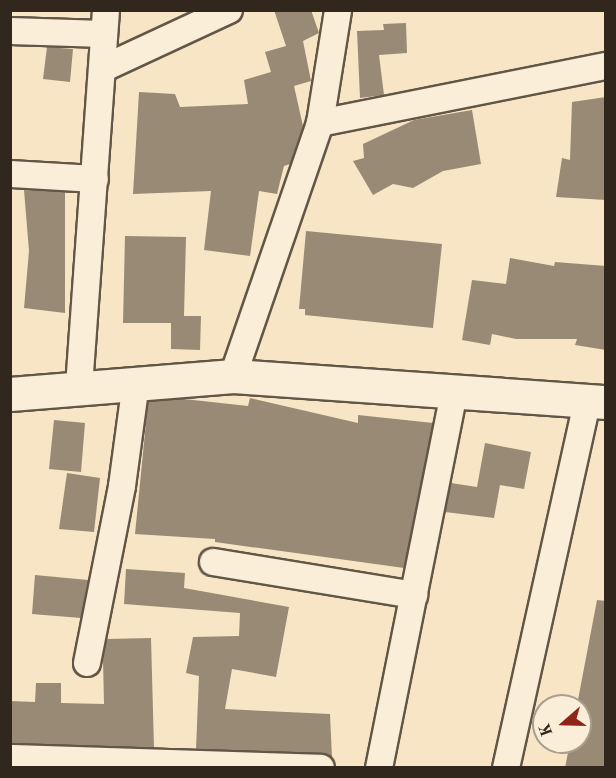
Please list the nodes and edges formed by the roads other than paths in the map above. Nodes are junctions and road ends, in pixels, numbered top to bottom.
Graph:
1 (229, 10) edge
2 (338, 10) edge
3 (105, 22) edge
4 (10, 31) edge
5 (606, 66) edge
6 (102, 69) junction
7 (320, 123) junction
8 (10, 174) edge
9 (95, 179) junction
10 (233, 376) junction
11 (136, 382) junction
12 (79, 387) junction
13 (454, 392) junction
14 (10, 394) edge
15 (596, 402) edge
16 (213, 562) dead end
17 (414, 595) junction
18 (87, 663) dead end
19 (10, 758) edge
20 (321, 768) edge
21 (379, 768) edge
22 (506, 768) edge

1 - 6 street
2 - 7 street
3 - 4 street
3 - 6 street
5 - 7 street
6 - 9 street
7 - 10 street
8 - 9 street
9 - 12 street
10 - 11 main road
10 - 13 main road
11 - 12 main road
11 - 18 street
12 - 14 main road
13 - 15 main road
13 - 17 street
15 - 22 street
16 - 17 street
17 - 21 street
19 - 20 street

